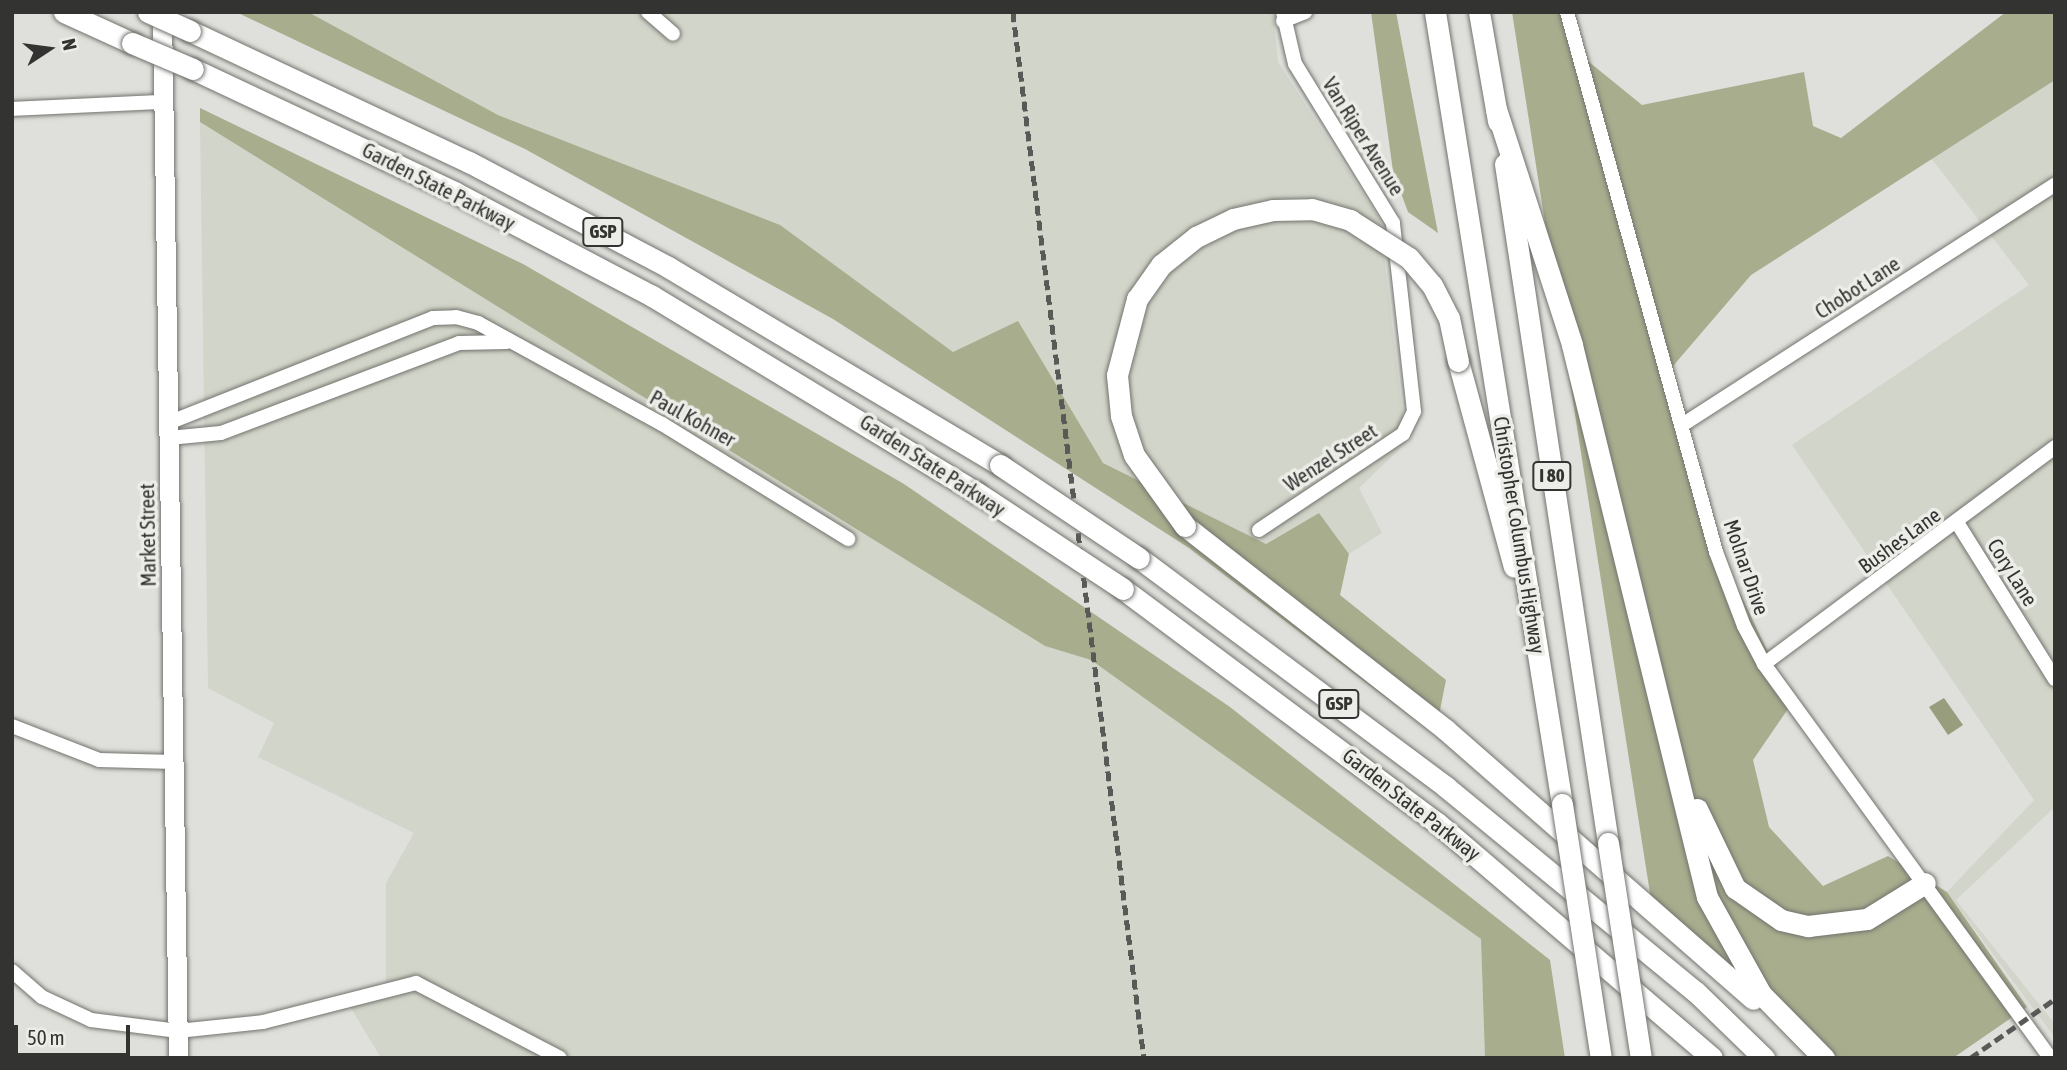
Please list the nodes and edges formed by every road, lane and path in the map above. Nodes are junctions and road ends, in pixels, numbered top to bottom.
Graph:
1 (64, 12) edge
2 (148, 12) edge
3 (162, 12) edge
4 (648, 12) edge
5 (1305, 12) edge
6 (1436, 12) edge
7 (1479, 12) edge
8 (1567, 12) edge
9 (1283, 16) edge
10 (673, 34) dead end
11 (163, 102) junction
12 (12, 109) edge
13 (1496, 109) junction
14 (2055, 185) edge
15 (512, 342) junction
16 (1414, 411) joint
17 (1682, 425) junction
18 (168, 430) junction
19 (2055, 447) edge
20 (1608, 486) junction
21 (1958, 524) junction
22 (1259, 530) dead end
23 (848, 539) dead end
24 (1540, 660) junction
25 (1765, 664) junction
26 (2055, 679) edge
27 (12, 726) edge
28 (174, 762) junction
29 (1926, 883) junction
30 (12, 971) edge
31 (178, 1031) junction
32 (178, 1058) edge
33 (560, 1058) edge
34 (1601, 1058) edge
35 (1641, 1058) edge
36 (1712, 1058) edge
37 (1764, 1058) edge
38 (1819, 1058) edge
39 (1824, 1058) edge
40 (2050, 1058) edge

1 - 36 highway, Garden State Parkway / GSP, bridge
2 - 37 highway, Garden State Parkway / GSP, bridge
3 - 11 main road, Market Street
4 - 10 street
5 - 9 street
6 - 24 highway, Christopher Columbus Highway / I 80
7 - 13 highway, Christopher Columbus Highway / I 80
8 - 17 street, Molnar Drive
9 - 16 street, Van Riper Avenue
11 - 12 street
11 - 18 main road, Market Street
13 - 20 highway
13 - 35 highway, Christopher Columbus Highway / I 80, bridge
14 - 17 street, Chobot Lane
15 - 18 street
15 - 18 street, Paul Kohner
15 - 23 street, Paul Kohner
16 - 22 street, Wenzel Street
17 - 25 street, Molnar Drive
18 - 28 main road, Market Street
19 - 21 street, Bushes Lane
20 - 29 highway
20 - 39 highway
21 - 25 street, Bushes Lane
21 - 26 street, Cory Lane
24 - 34 highway, Christopher Columbus Highway / I 80, bridge
24 - 38 highway, bridge
25 - 29 street, Molnar Drive
27 - 28 street
28 - 31 main road, Market Street
29 - 40 street, Molnar Drive
30 - 31 street
31 - 32 main road, Market Street
31 - 33 street

